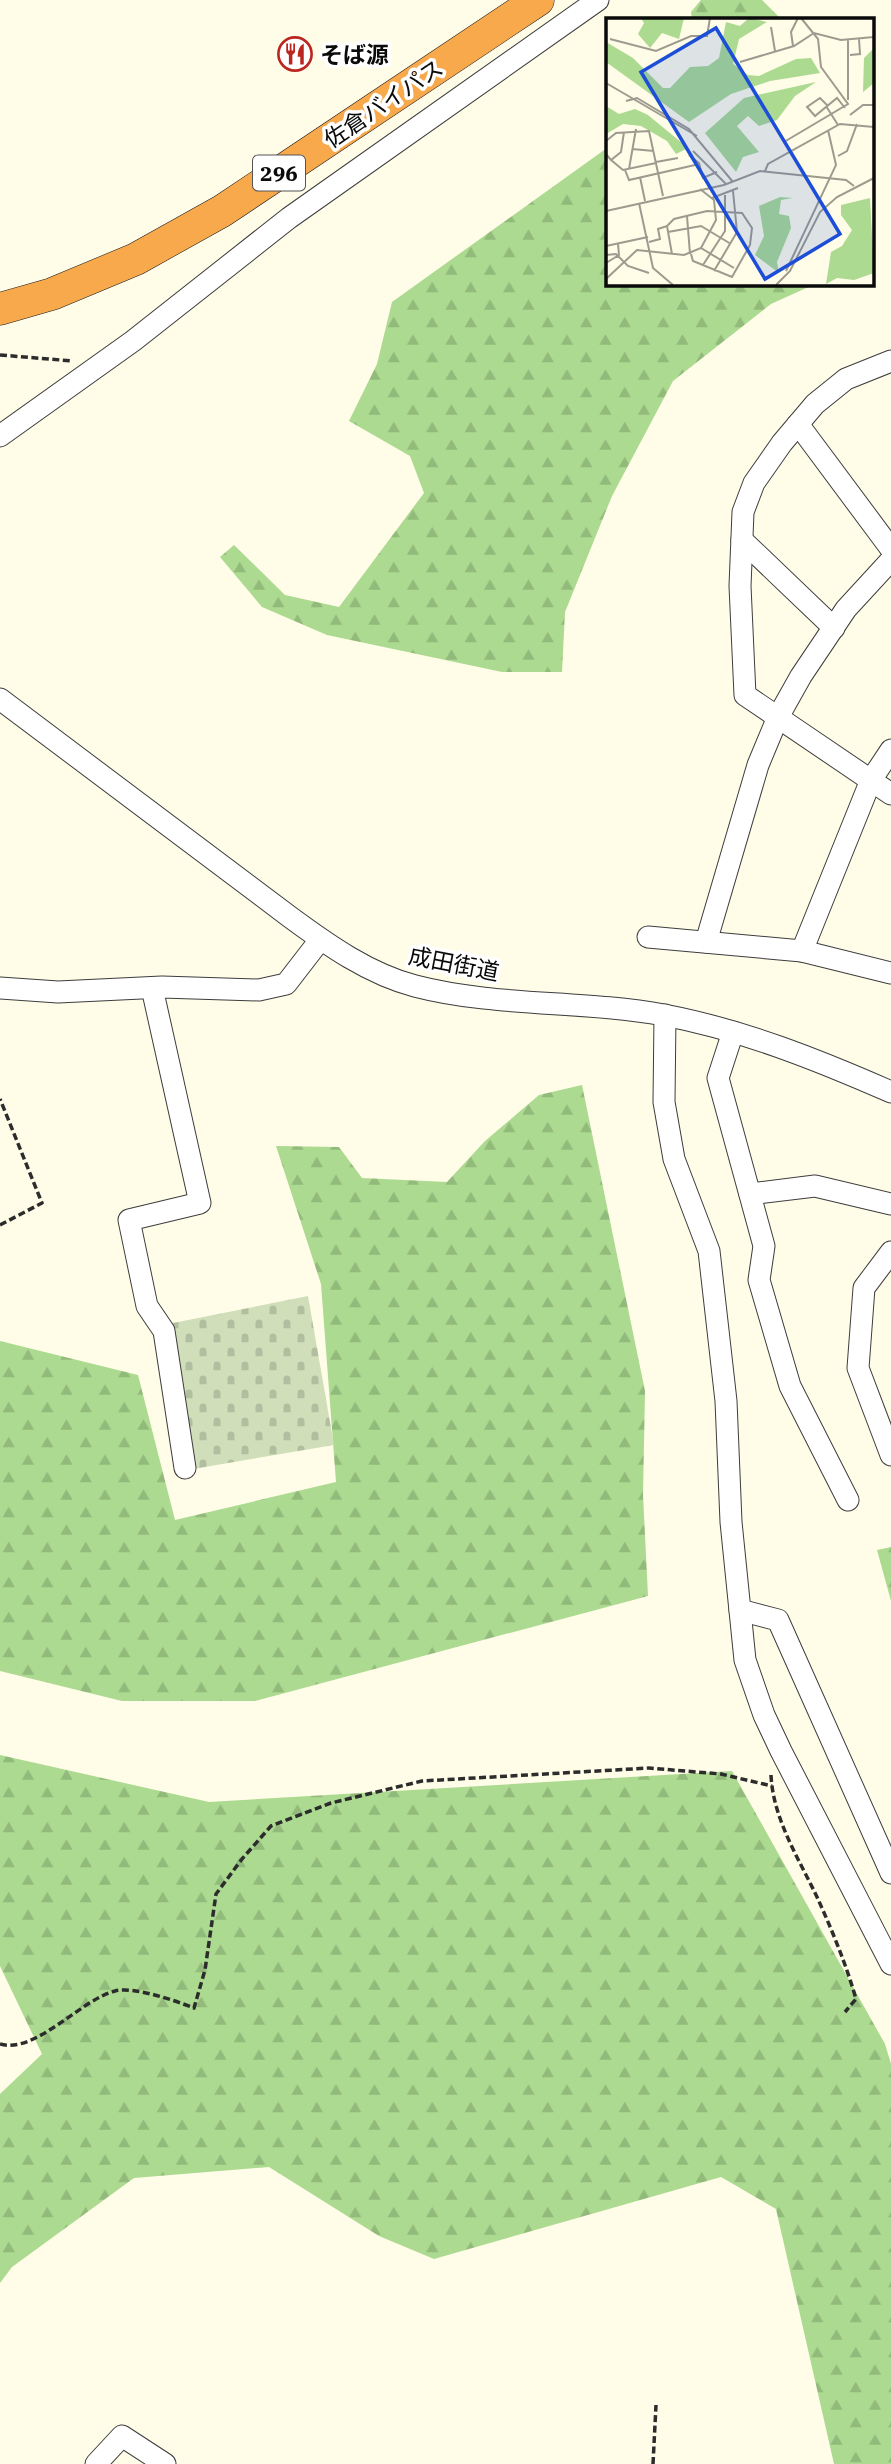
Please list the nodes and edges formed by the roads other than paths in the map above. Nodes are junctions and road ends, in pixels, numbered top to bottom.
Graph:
1 (538, 0) edge
2 (598, 0) edge
3 (0, 309) edge
4 (891, 361) edge
5 (798, 424) junction
6 (0, 436) edge
7 (742, 540) junction
8 (891, 549) edge
9 (891, 560) edge
10 (834, 628) junction
11 (0, 699) edge
12 (778, 717) junction
13 (891, 750) edge
14 (871, 780) junction
15 (891, 793) edge
16 (648, 937) dead end
17 (320, 940) junction
18 (706, 942) junction
19 (802, 951) junction
20 (891, 973) edge
21 (0, 988) edge
22 (152, 988) junction
23 (665, 1015) junction
24 (733, 1032) junction
25 (891, 1092) edge
26 (750, 1194) junction
27 (891, 1203) edge
28 (891, 1252) edge
29 (891, 1455) edge
30 (185, 1468) dead end
31 (848, 1500) dead end
32 (740, 1610) junction
33 (891, 1873) edge
34 (891, 1964) edge
35 (96, 2464) edge
36 (165, 2464) edge

1 - 3 highway, 佐倉バイパス / 296
2 - 6 street
4 - 5 street
5 - 7 street
5 - 8 street
7 - 10 street
7 - 12 street
9 - 10 street
10 - 12 street
11 - 17 street, 成田街道
12 - 14 street
12 - 18 street
13 - 14 street
14 - 15 street
14 - 19 street
16 - 18 street
17 - 22 street
17 - 23 street, 成田街道
18 - 19 street
19 - 20 street
21 - 22 street
22 - 30 street
23 - 24 street, 成田街道
23 - 32 street
24 - 25 street, 成田街道
24 - 26 street
26 - 27 street
26 - 31 street
28 - 29 street
32 - 33 street
32 - 34 street
35 - 36 street

